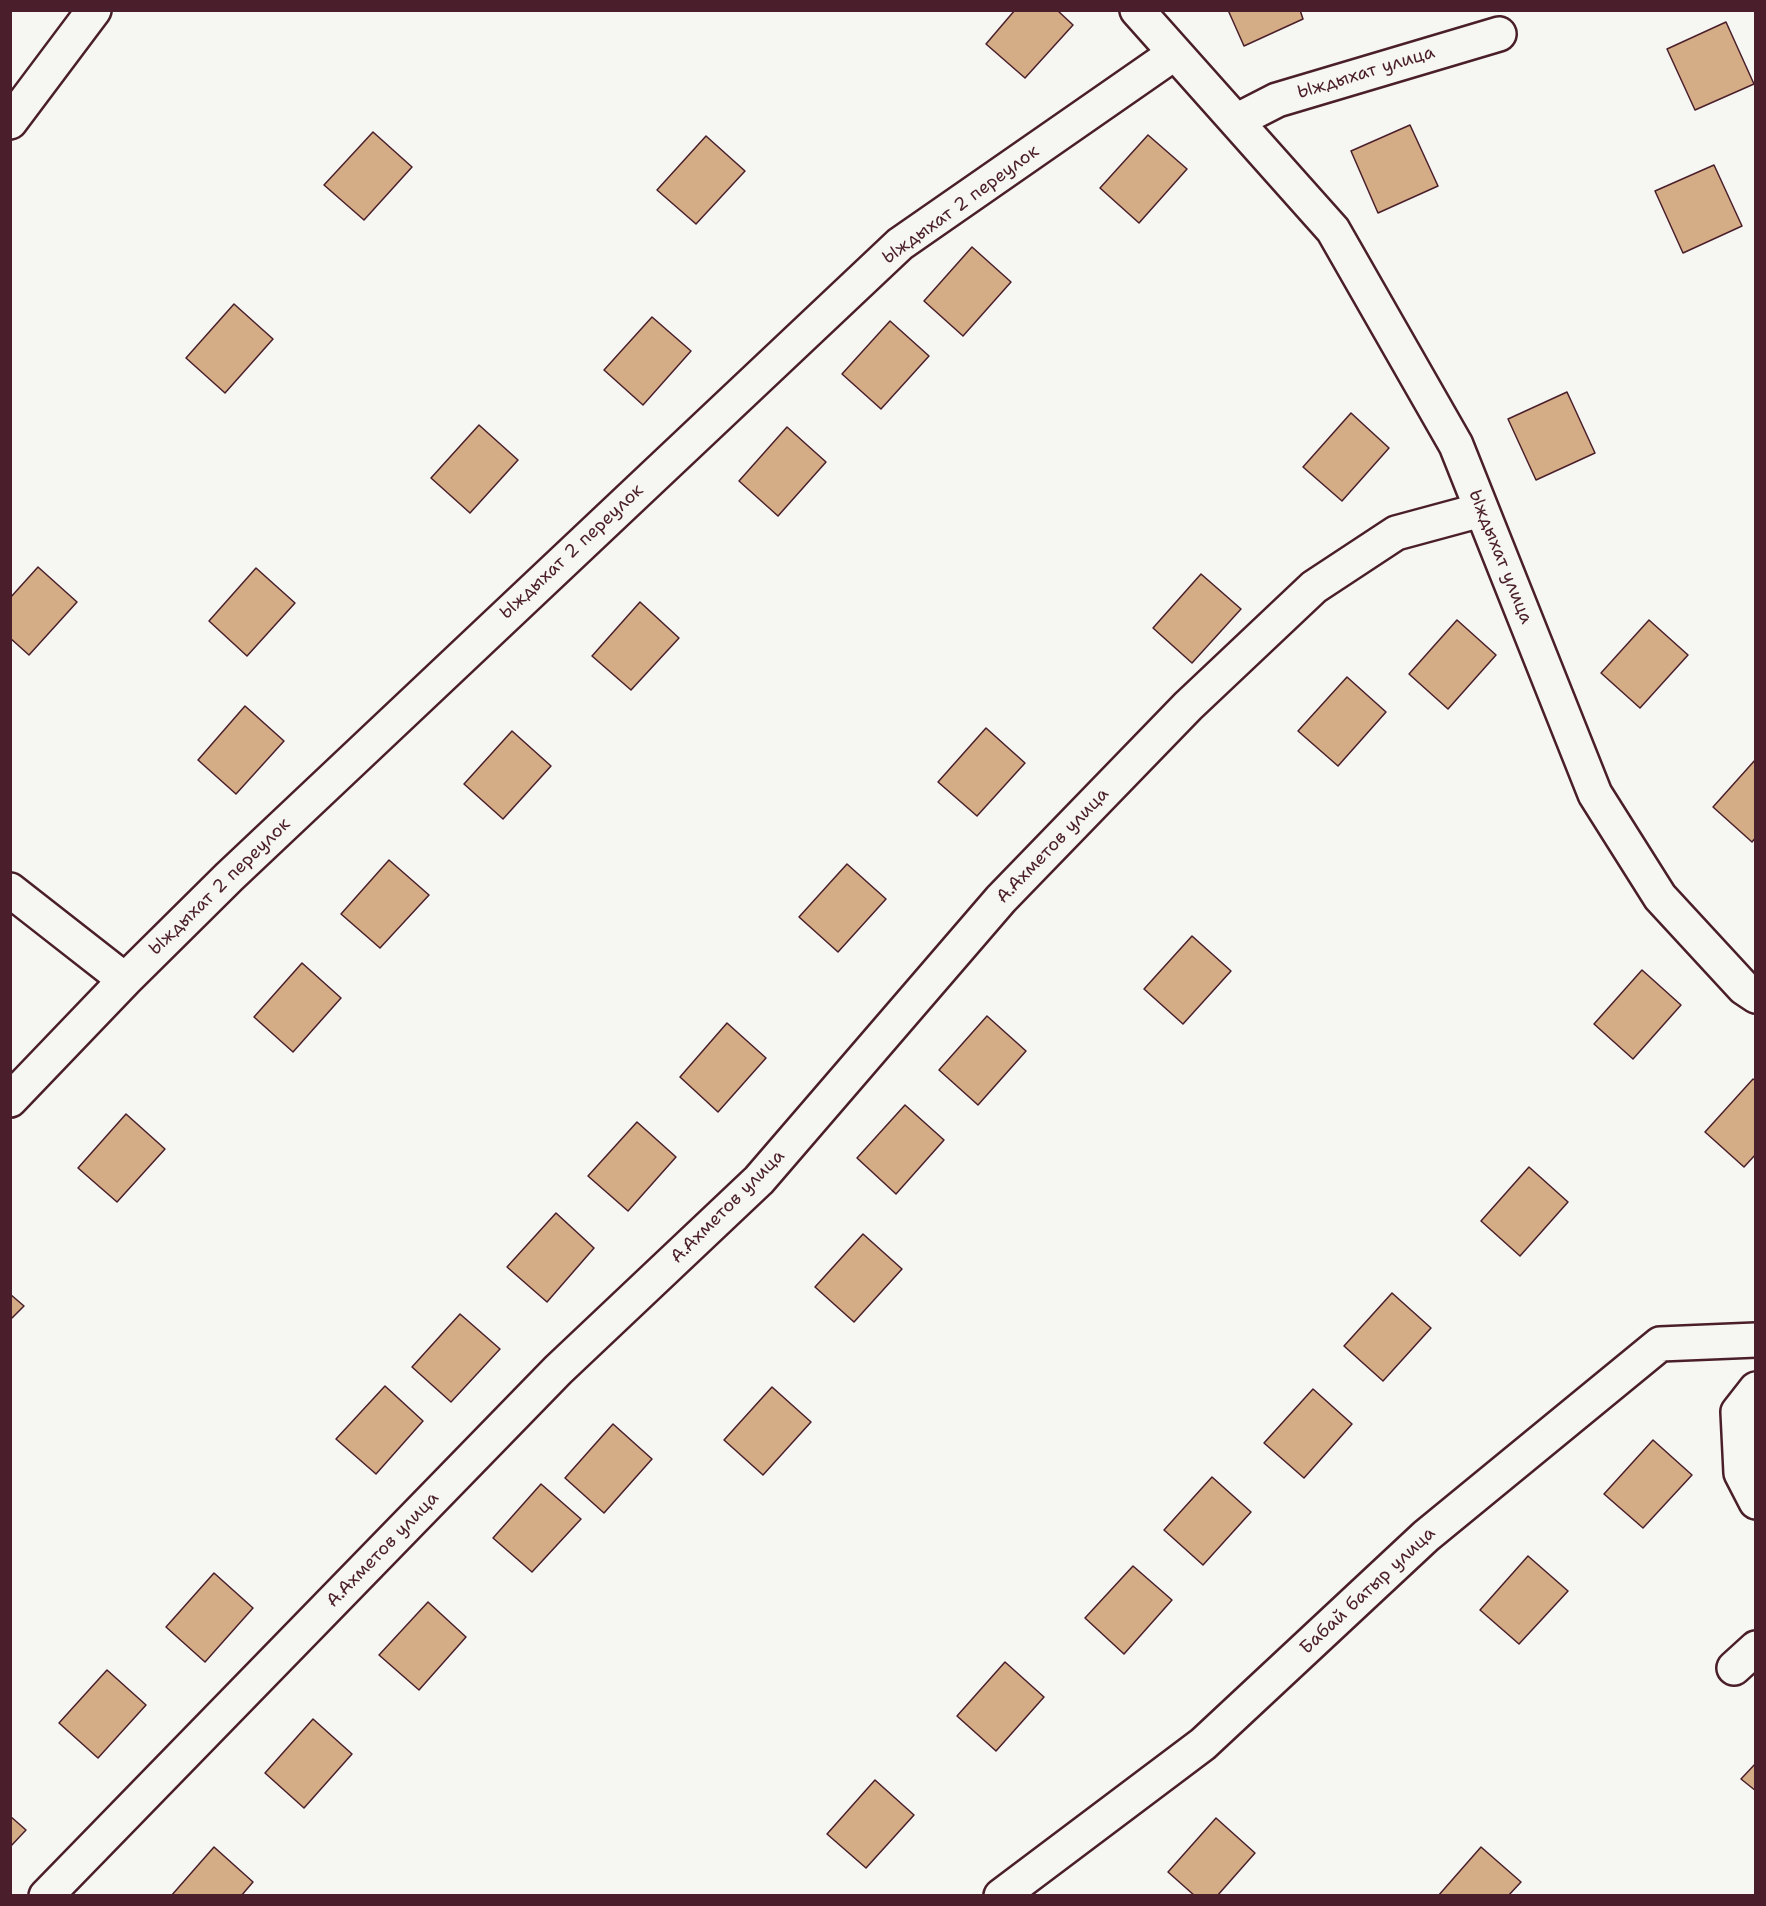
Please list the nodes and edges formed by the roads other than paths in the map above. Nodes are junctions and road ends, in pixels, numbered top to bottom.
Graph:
1 (94, 10) edge
2 (1137, 10) edge
3 (1499, 34) dead end
4 (1175, 53) junction
5 (1236, 121) junction
6 (10, 122) edge
7 (1481, 510) junction
8 (10, 890) edge
9 (125, 980) junction
10 (1755, 996) edge
11 (10, 1100) edge
12 (1755, 1340) edge
13 (1755, 1389) edge
14 (1755, 1502) edge
15 (46, 1896) edge
16 (1001, 1896) edge

1 - 6 street
2 - 4 street, Ыждыхат улица
3 - 5 street, Ыждыхат улица
4 - 5 street, Ыждыхат улица
4 - 9 street, Ыждыхат 2 переулок
5 - 7 street, Ыждыхат улица
7 - 10 street, Ыждыхат улица
7 - 15 street, А.Ахметов улица
8 - 9 street
9 - 11 street, Ыждыхат 2 переулок
12 - 16 street, Бабай батыр улица
13 - 14 street

